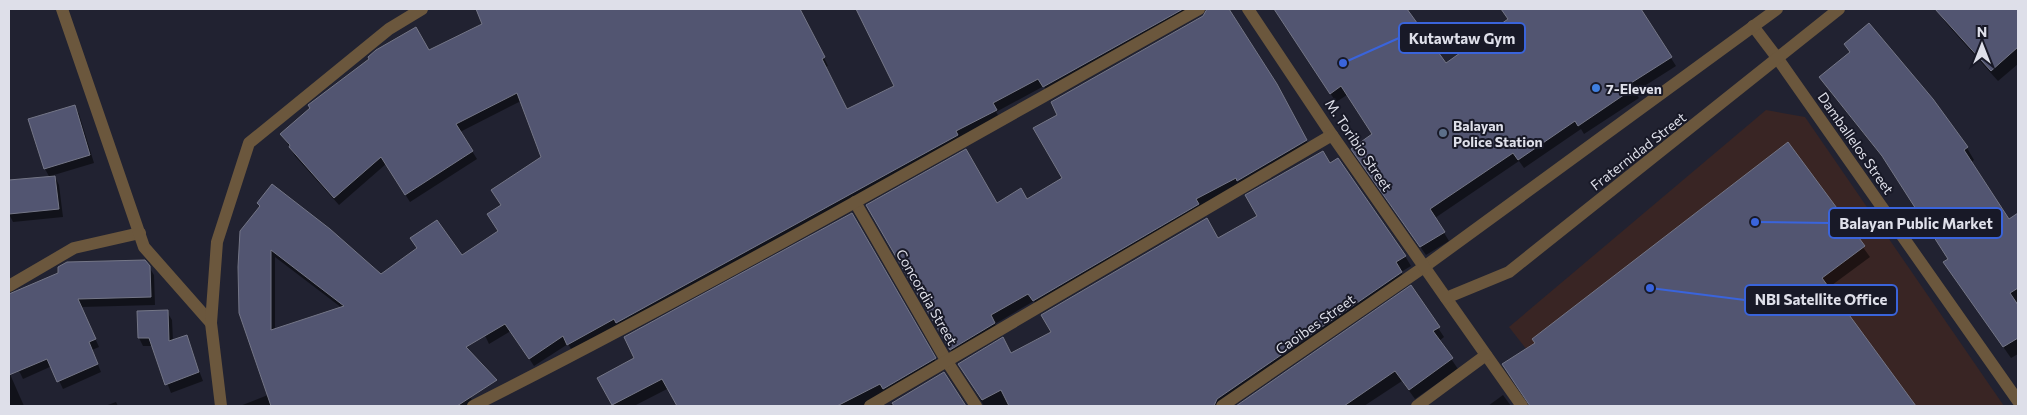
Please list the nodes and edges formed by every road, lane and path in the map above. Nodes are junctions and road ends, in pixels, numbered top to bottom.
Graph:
1 (62, 9) edge
2 (422, 9) edge
3 (1199, 9) edge
4 (1248, 9) edge
5 (1776, 9) edge
6 (1839, 9) edge
7 (1753, 26) junction
8 (1778, 59) junction
9 (1332, 134) junction
10 (855, 202) junction
11 (140, 233) junction
12 (1424, 267) junction
13 (9, 286) edge
14 (1446, 298) junction
15 (211, 323) junction
16 (1486, 355) junction
17 (946, 360) junction
18 (2018, 401) edge
19 (221, 406) edge
20 (473, 406) edge
21 (870, 406) edge
22 (976, 406) edge
23 (1222, 406) edge
24 (1417, 406) edge
25 (1522, 406) edge

1 - 11 street
2 - 15 street
3 - 10 street
4 - 9 street, M. Toribio Street
5 - 7 street
6 - 8 street, Fraternidad Street
7 - 8 street, Damballelos Street
7 - 12 street
8 - 14 street, Fraternidad Street
8 - 18 street, Damballelos Street
9 - 12 street, M. Toribio Street
9 - 17 street
10 - 17 street, Concordia Street
10 - 20 street
11 - 13 street
11 - 15 street
12 - 14 street, M. Toribio Street
12 - 23 street, Caoibes Street
14 - 16 street, M. Toribio Street
15 - 19 street
16 - 24 street
16 - 25 street, M. Toribio Street
17 - 21 street
17 - 22 street, Concordia Street

